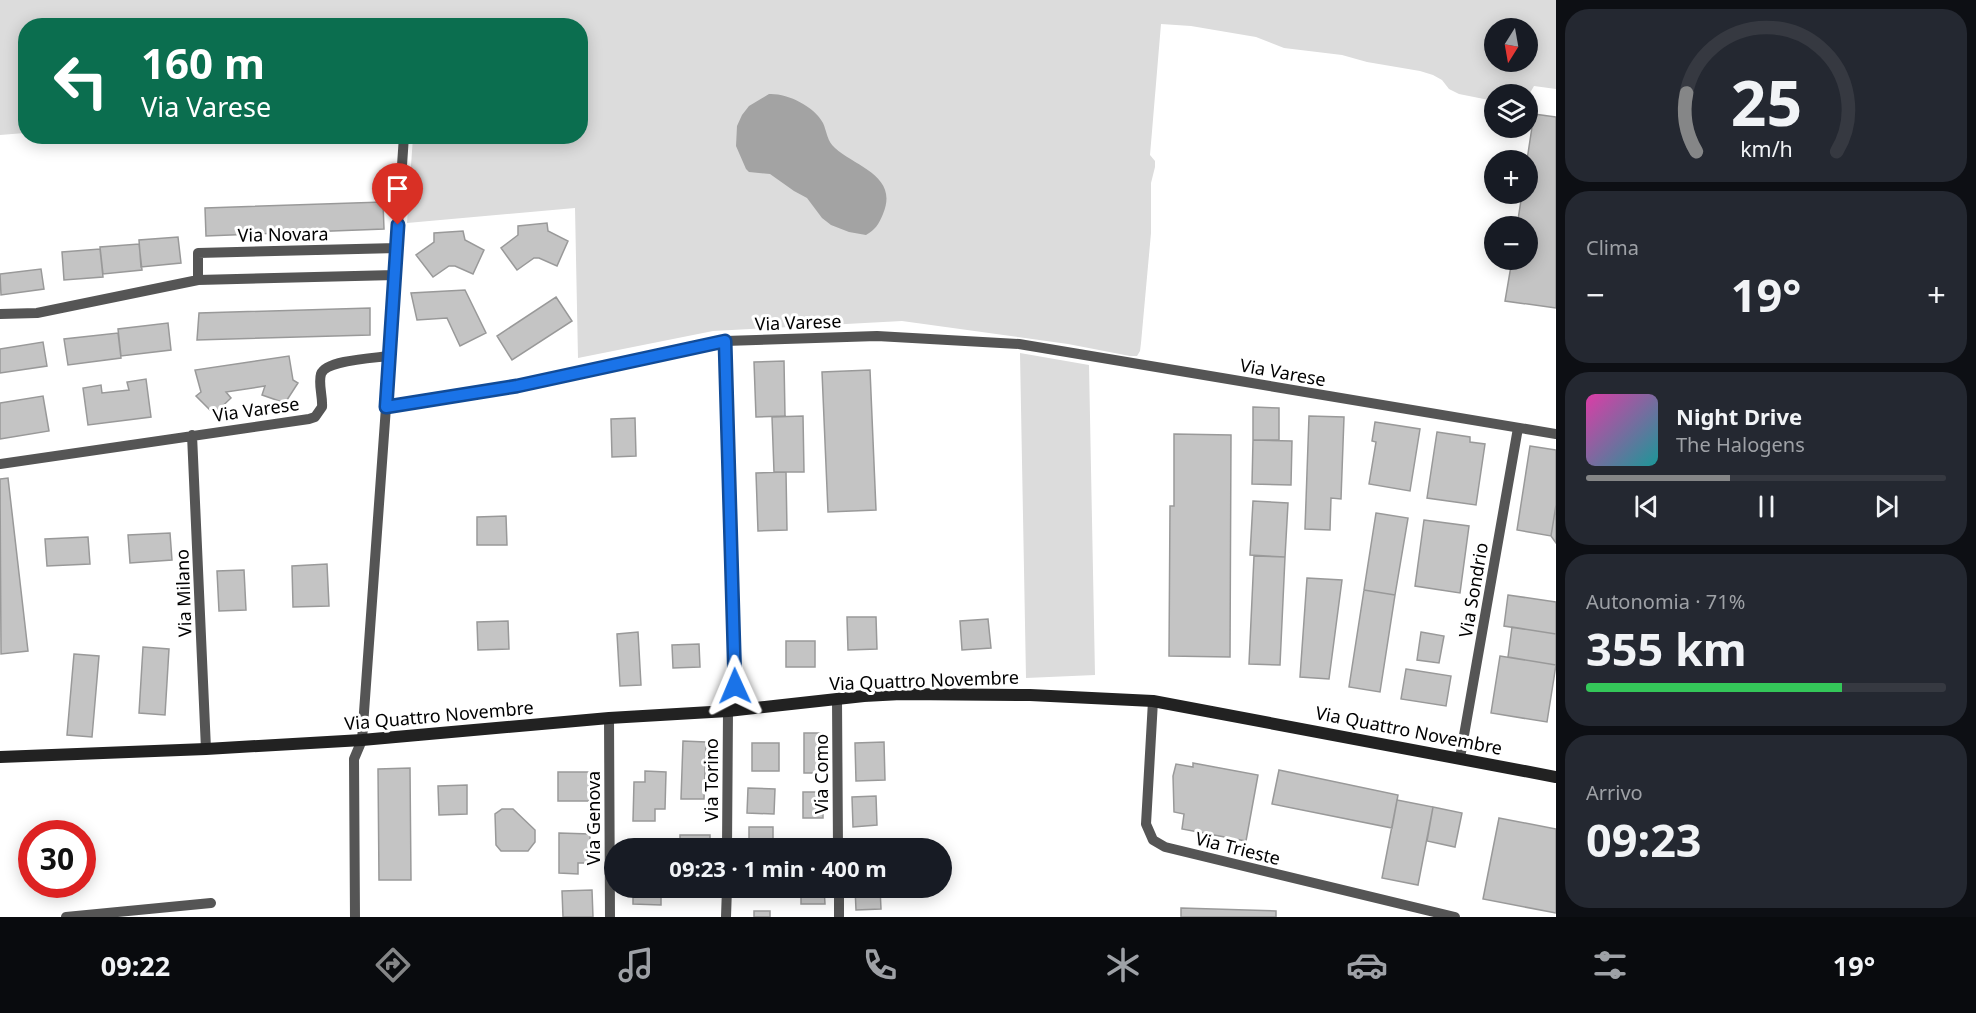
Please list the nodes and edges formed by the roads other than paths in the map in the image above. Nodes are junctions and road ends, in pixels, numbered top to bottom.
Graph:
1 (403, 144) edge
2 (396, 248) junction
3 (395, 275) junction
4 (198, 280) junction
5 (0, 314) edge
6 (725, 341) junction
7 (389, 356) junction
8 (386, 407) junction
9 (1518, 428) junction
10 (1556, 434) edge
11 (192, 435) junction
12 (0, 464) edge
13 (837, 699) junction
14 (1153, 701) junction
15 (732, 710) junction
16 (609, 718) junction
17 (362, 740) junction
18 (206, 749) junction
19 (0, 757) edge
20 (1460, 758) junction
21 (1556, 777) edge
22 (727, 838) edge
23 (838, 838) edge
24 (727, 898) edge
25 (838, 898) edge
26 (211, 903) dead end
27 (66, 917) edge
28 (355, 917) edge
29 (610, 917) edge
30 (726, 917) edge
31 (839, 917) edge
32 (1455, 917) edge

1 - 2 street
2 - 3 street
2 - 4 street, Via Novara
3 - 4 street
3 - 7 street
4 - 5 street
6 - 8 street, Via Varese
6 - 9 street, Via Varese
6 - 15 street, Via Torino
7 - 8 street
7 - 11 street, Via Varese
8 - 17 street
9 - 10 street, Via Varese
9 - 20 street, Via Sondrio
11 - 12 street, Via Varese
11 - 18 street, Via Milano
13 - 14 street, Via Quattro Novembre
13 - 15 street, Via Quattro Novembre
13 - 23 street, Via Como
14 - 20 street, Via Quattro Novembre
14 - 32 street, Via Trieste
15 - 16 street, Via Quattro Novembre
15 - 22 street, Via Torino
16 - 17 street, Via Quattro Novembre
16 - 29 street, Via Genova
17 - 18 street, Via Quattro Novembre
17 - 28 street
18 - 19 street, Via Quattro Novembre
20 - 21 street, Via Quattro Novembre
24 - 30 street
25 - 31 street
26 - 27 street

